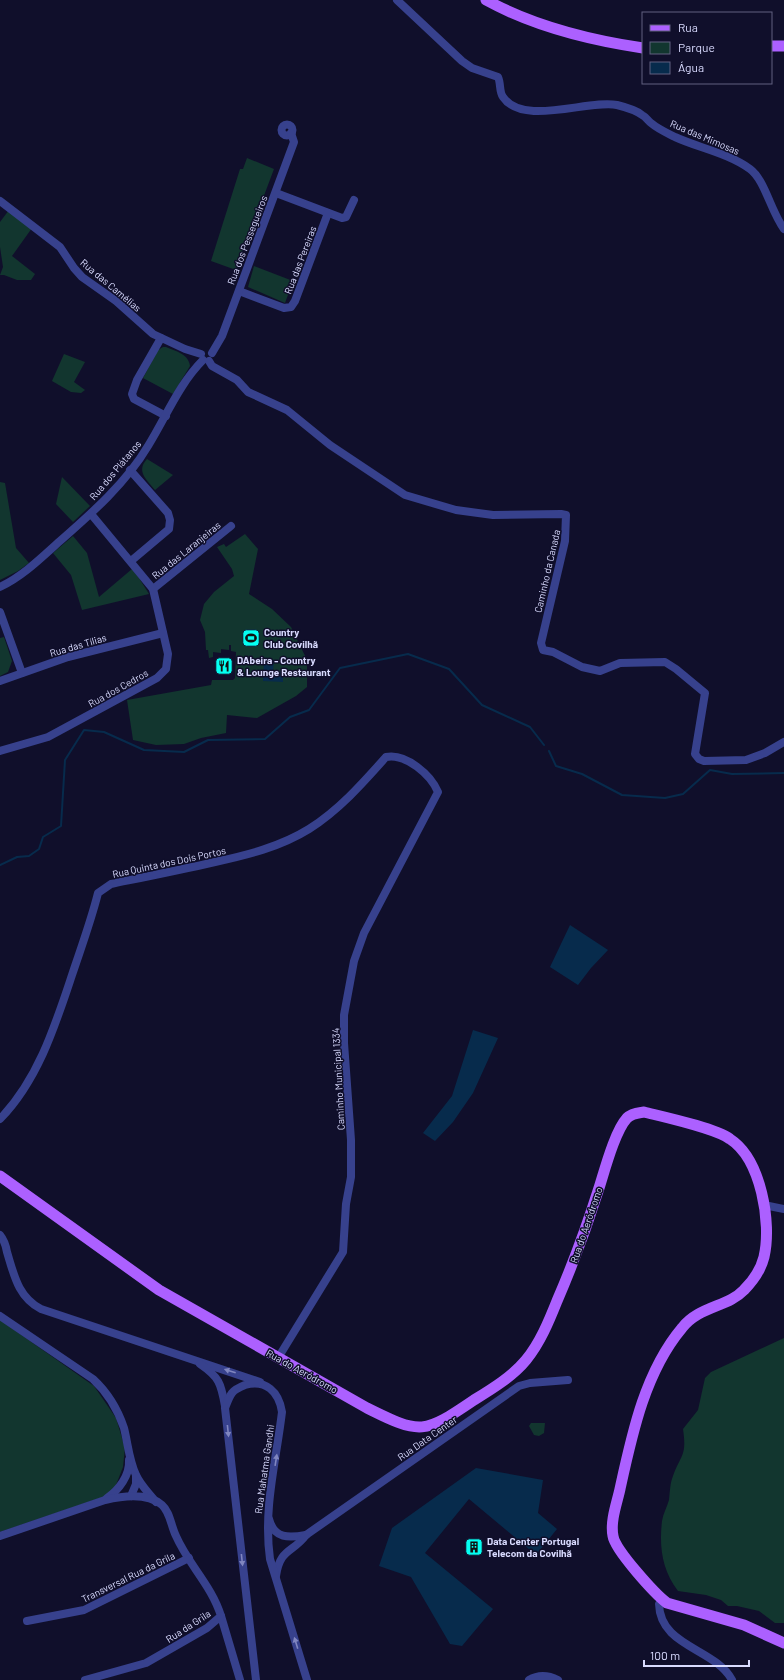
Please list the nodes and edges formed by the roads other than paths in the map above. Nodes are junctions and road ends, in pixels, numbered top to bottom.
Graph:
1 (397, 0) edge
2 (486, 0) edge
3 (496, 0) edge
4 (642, 44) edge
5 (772, 46) edge
6 (784, 46) edge
7 (642, 48) edge
8 (772, 51) edge
9 (784, 51) edge
10 (291, 133) dead end
11 (276, 193) junction
12 (354, 200) dead end
13 (0, 201) edge
14 (328, 213) junction
15 (784, 229) edge
16 (239, 291) junction
17 (161, 338) junction
18 (206, 357) junction
19 (166, 416) junction
20 (130, 470) junction
21 (90, 514) junction
22 (231, 526) dead end
23 (131, 561) junction
24 (0, 587) edge
25 (153, 589) junction
26 (0, 612) edge
27 (163, 633) junction
28 (22, 673) junction
29 (0, 681) edge
30 (784, 742) edge
31 (0, 751) edge
32 (388, 756) joint
33 (0, 1119) edge
34 (0, 1176) edge
35 (764, 1205) junction
36 (784, 1209) edge
37 (0, 1235) edge
38 (0, 1316) edge
39 (278, 1358) junction
40 (197, 1362) junction
41 (568, 1380) dead end
42 (262, 1383) junction
43 (225, 1408) junction
44 (129, 1455) junction
45 (136, 1475) junction
46 (126, 1476) junction
47 (131, 1496) junction
48 (105, 1500) junction
49 (157, 1502) junction
50 (267, 1513) junction
51 (306, 1535) junction
52 (0, 1536) edge
53 (189, 1558) junction
54 (276, 1579) junction
55 (663, 1599) junction
56 (221, 1616) junction
57 (27, 1621) dead end
58 (784, 1643) edge
59 (85, 1680) edge
60 (240, 1680) edge
61 (256, 1680) edge
62 (307, 1680) edge
63 (529, 1680) edge
64 (558, 1680) edge
65 (732, 1680) edge

1 - 15 street, Rua das Mimosas
2 - 7 main road
3 - 4 main road
5 - 6 main road
8 - 9 main road
10 - 11 street, Rua dos Pessegueiros
11 - 14 street
11 - 16 street, Rua dos Pessegueiros
12 - 14 street
13 - 17 street, Rua das Camélias
14 - 16 street, Rua das Pereiras
16 - 18 street, Rua dos Pessegueiros
17 - 18 street, Rua das Camélias
17 - 19 street
18 - 19 street, Rua dos Plátanos
18 - 30 street, Caminho da Canada
19 - 20 street, Rua dos Plátanos
20 - 21 street, Rua dos Plátanos
20 - 23 street
21 - 23 street, Rua dos Cedros
21 - 24 street, Rua dos Plátanos
22 - 25 street, Rua das Laranjeiras
23 - 25 street, Rua dos Cedros
25 - 27 street, Rua dos Cedros
26 - 28 street
27 - 28 street, Rua das Tílias
27 - 31 street, Rua dos Cedros
28 - 29 street, Rua das Tílias
32 - 33 street, Rua Quinta dos Dois Portos
32 - 39 street, Caminho Municipal 1334
34 - 39 main road, Rua do Aeródromo
35 - 36 street
35 - 39 main road, Rua do Aeródromo
35 - 55 main road, Rua do Aeródromo
37 - 40 street, Rua Mahatma Gandhi
38 - 44 street
42 -> 40 street, Rua Mahatma Gandhi
40 - 43 street, Rua Mahatma Gandhi
41 - 51 street, Rua Data Center
42 - 43 street
50 -> 42 street, Rua Mahatma Gandhi
43 -> 61 street, Rua Mahatma Gandhi
44 - 45 street, Rua da Grila
44 - 46 street
45 - 47 street
45 - 49 street, Rua da Grila
46 - 47 street
46 - 48 street
47 - 48 street
47 - 49 street
48 - 52 street
49 - 53 street, Rua da Grila
50 - 51 street, Rua Data Center
50 - 54 street, Rua Mahatma Gandhi
51 - 54 street, Rua Data Center
53 - 56 street, Rua da Grila
53 - 57 street, Transversal Rua da Grila
62 -> 54 street, Rua Mahatma Gandhi
55 - 58 main road
55 - 65 street
56 - 59 street, Rua da Grila
56 - 60 street
63 - 64 street

